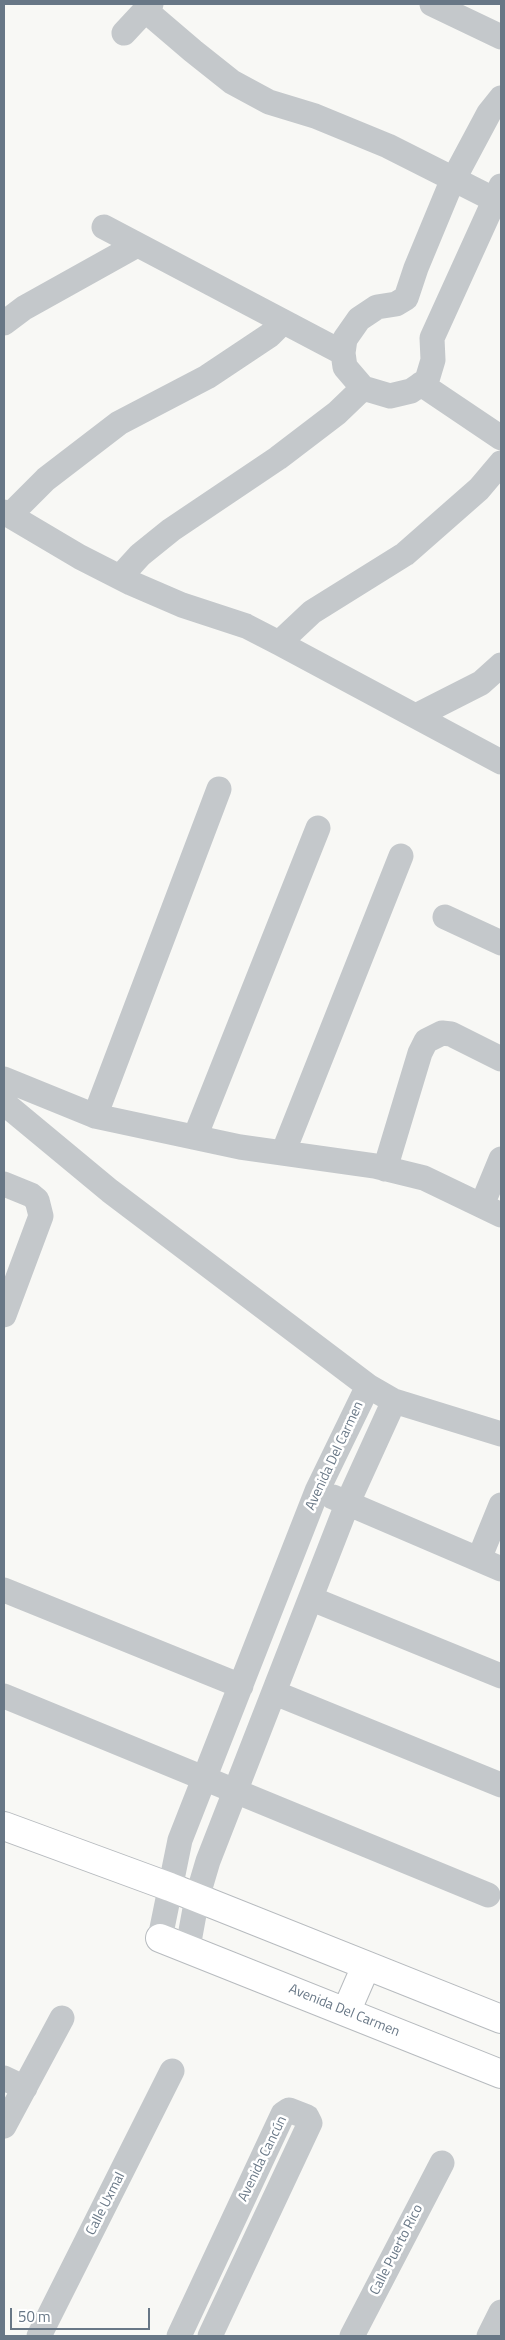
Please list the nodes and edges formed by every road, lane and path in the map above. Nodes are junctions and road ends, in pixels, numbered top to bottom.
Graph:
1 (432, 4) edge
2 (148, 7) edge
3 (124, 33) dead end
4 (501, 38) edge
5 (501, 98) edge
6 (454, 179) junction
7 (498, 193) edge
8 (104, 227) dead end
9 (137, 245) junction
10 (283, 322) junction
11 (4, 324) edge
12 (342, 353) junction
13 (422, 384) junction
14 (363, 388) junction
15 (501, 438) edge
16 (501, 463) edge
17 (7, 514) edge
18 (120, 577) junction
19 (279, 643) junction
20 (501, 665) edge
21 (416, 716) junction
22 (501, 762) edge
23 (219, 789) dead end
24 (318, 828) dead end
25 (401, 856) dead end
26 (445, 917) dead end
27 (501, 943) edge
28 (501, 1058) edge
29 (4, 1079) edge
30 (4, 1103) edge
31 (60, 1103) junction
32 (95, 1116) junction
33 (42, 1135) junction
34 (194, 1137) junction
35 (283, 1153) junction
36 (501, 1159) edge
37 (385, 1169) junction
38 (4, 1184) edge
39 (492, 1210) edge
40 (5, 1307) edge
41 (368, 1386) junction
42 (394, 1401) junction
43 (501, 1434) edge
44 (317, 1491) junction
45 (348, 1502) junction
46 (501, 1505) edge
47 (490, 1564) edge
48 (4, 1590) edge
49 (312, 1599) junction
50 (501, 1676) edge
51 (241, 1686) junction
52 (275, 1693) junction
53 (4, 1696) edge
54 (205, 1777) junction
55 (501, 1785) edge
56 (236, 1790) junction
57 (4, 1826) edge
58 (170, 1887) junction
59 (488, 1894) dead end
60 (197, 1898) junction
61 (160, 1938) joint
62 (188, 1947) junction
63 (366, 1966) junction
64 (346, 2012) junction
65 (62, 2018) dead end
66 (501, 2019) edge
67 (172, 2071) dead end
68 (501, 2074) edge
69 (14, 2083) edge
70 (4, 2126) edge
71 (442, 2163) dead end
72 (501, 2312) edge
73 (39, 2336) edge
74 (179, 2336) edge
75 (210, 2336) edge
76 (352, 2336) edge
77 (489, 2336) edge

1 - 4 street
2 - 3 street
2 - 6 street
5 - 6 street
6 - 7 street
6 - 12 street
7 - 13 street
8 - 9 street
9 - 10 street
9 - 11 street
10 - 12 street
10 - 17 street
12 - 14 street
13 - 14 street
13 - 15 street
14 - 18 street
16 - 19 street
17 - 18 street
18 - 19 street
19 - 21 street
20 - 21 street
21 - 22 street
23 - 32 street
24 - 34 street
25 - 35 street
26 - 27 street
28 - 37 street
29 - 31 street
30 - 33 street
31 - 32 street
31 - 33 street
32 - 34 street
33 - 41 street
34 - 35 street
35 - 37 street
36 - 39 street
37 - 39 street
38 - 40 street
41 - 42 street, Avenida Del Carmen
41 - 44 street, Avenida Del Carmen
42 - 43 street, Avenida Del Carmen
42 - 45 street
44 - 45 street
44 - 51 street, Avenida Del Carmen
45 - 47 street
45 - 49 street
46 - 47 street
48 - 51 street
49 - 50 street
49 - 52 street
51 - 54 street, Avenida Del Carmen
52 - 55 street
52 - 56 street
53 - 54 street
54 - 56 street
54 - 58 street, Avenida Del Carmen
56 - 59 street
56 - 60 street
57 - 58 main road
58 - 60 main road
58 - 61 street, Avenida Del Carmen
60 - 62 street
60 - 63 main road
61 - 62 main road, Avenida Del Carmen
62 - 64 main road, Avenida Del Carmen
63 - 64 main road
63 - 66 main road
64 - 68 main road, Avenida Del Carmen
65 - 69 street
67 - 73 street, Calle Uxmal
69 - 70 street
71 - 76 street, Calle Puerto Rico
72 - 77 street
74 - 75 street, Avenida Cancún

